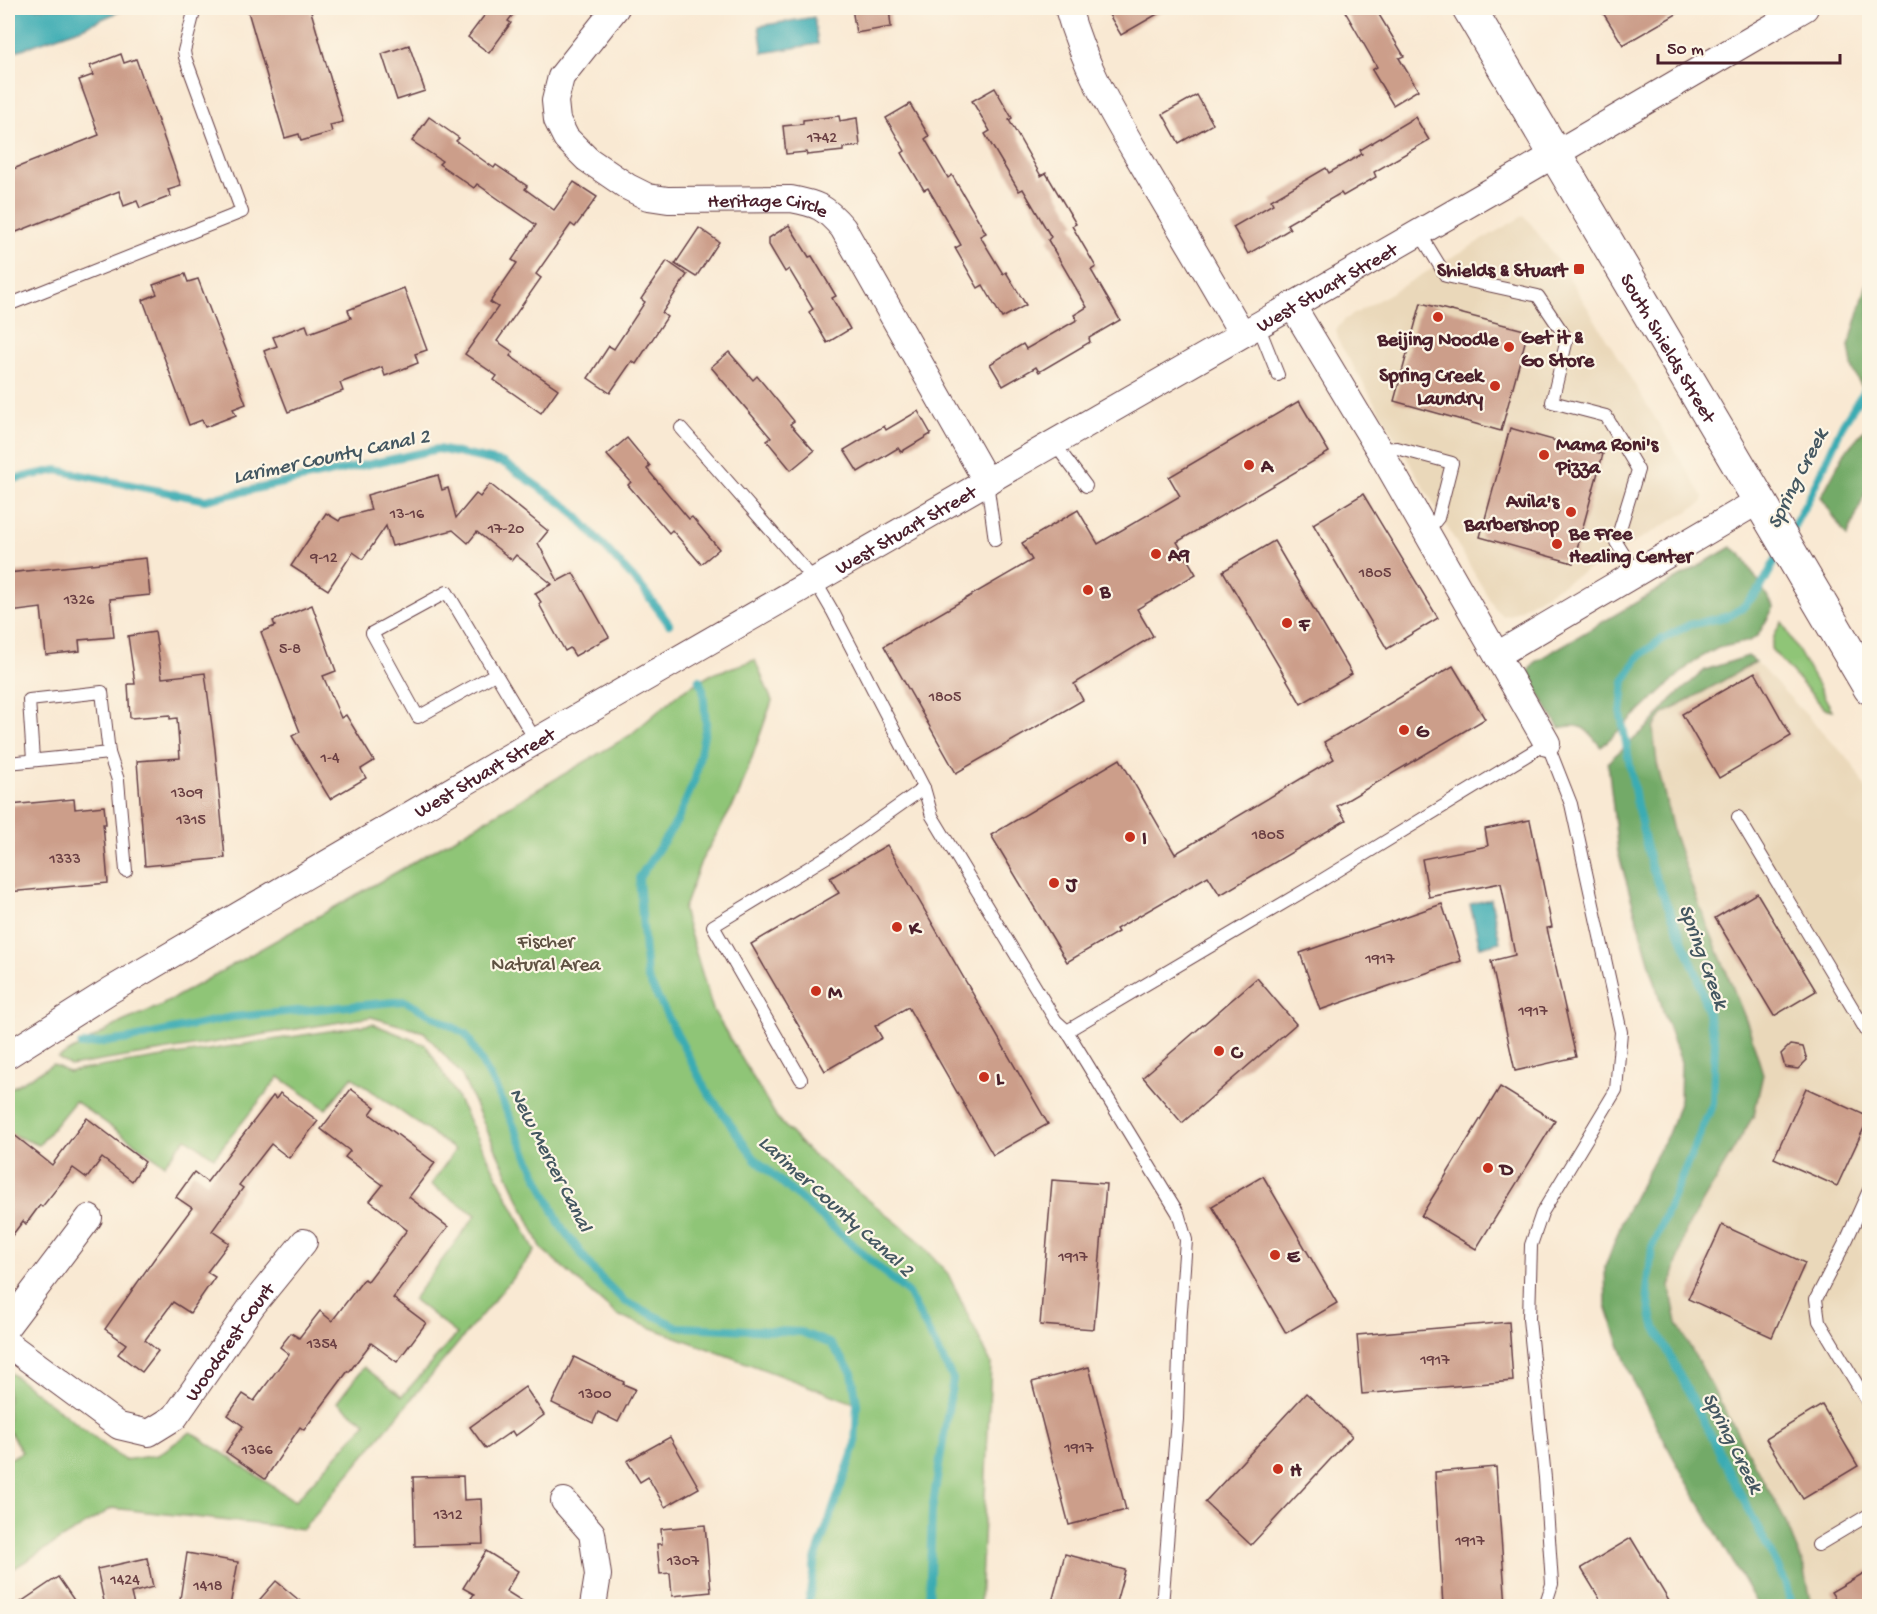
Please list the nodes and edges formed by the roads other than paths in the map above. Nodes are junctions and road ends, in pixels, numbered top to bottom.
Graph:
1 (195, 8) edge
2 (616, 8) edge
3 (1068, 8) edge
4 (1469, 8) edge
5 (1805, 8) edge
6 (1556, 153) junction
7 (1419, 232) junction
8 (8, 305) edge
9 (1292, 305) junction
10 (1250, 329) junction
11 (1278, 375) dead end
12 (681, 428) dead end
13 (1054, 442) junction
14 (1378, 449) junction
15 (987, 482) junction
16 (1086, 486) dead end
17 (1767, 512) junction
18 (1426, 533) junction
19 (995, 540) dead end
20 (1636, 574) junction
21 (814, 581) junction
22 (1497, 655) junction
23 (495, 674) junction
24 (1869, 688) edge
25 (536, 741) junction
26 (1547, 743) junction
27 (109, 753) junction
28 (33, 760) junction
29 (8, 763) edge
30 (924, 788) junction
31 (1738, 817) dead end
32 (126, 871) dead end
33 (1067, 1031) junction
34 (1869, 1037) edge
35 (8, 1055) edge
36 (801, 1079) dead end
37 (1869, 1188) edge
38 (89, 1218) dead end
39 (304, 1242) dead end
40 (8, 1325) edge
41 (8, 1344) edge
42 (1869, 1406) edge
43 (564, 1502) dead end
44 (1869, 1514) edge
45 (1818, 1545) dead end
46 (593, 1606) edge
47 (1162, 1606) edge
48 (1545, 1606) edge

1 - 8 lane
2 - 15 street, Heritage Circle
3 - 10 street
4 - 6 main road, South Shields Street
5 - 6 street, West Stuart Street
6 - 7 street, West Stuart Street
6 - 17 main road, South Shields Street
7 - 9 street, West Stuart Street
7 - 20 lane
9 - 10 street, West Stuart Street
9 - 14 street
10 - 11 lane
10 - 13 street, West Stuart Street
12 - 21 lane
13 - 15 street, West Stuart Street
13 - 16 lane
14 - 18 street
14 - 18 lane
15 - 19 lane
15 - 21 street, West Stuart Street
17 - 20 street
17 - 24 main road, South Shields Street
18 - 22 street
20 - 22 street
21 - 25 street, West Stuart Street
21 - 30 lane
22 - 26 street
23 - 23 lane
23 - 25 lane
25 - 35 street, West Stuart Street
26 - 33 lane
26 - 48 lane
27 - 28 lane
27 - 28 lane
27 - 32 lane
28 - 29 lane
30 - 33 lane
30 - 36 lane
31 - 34 lane
33 - 47 lane
37 - 42 lane
38 - 40 street
39 - 41 street, Woodcrest Court
43 - 46 street
44 - 45 lane

